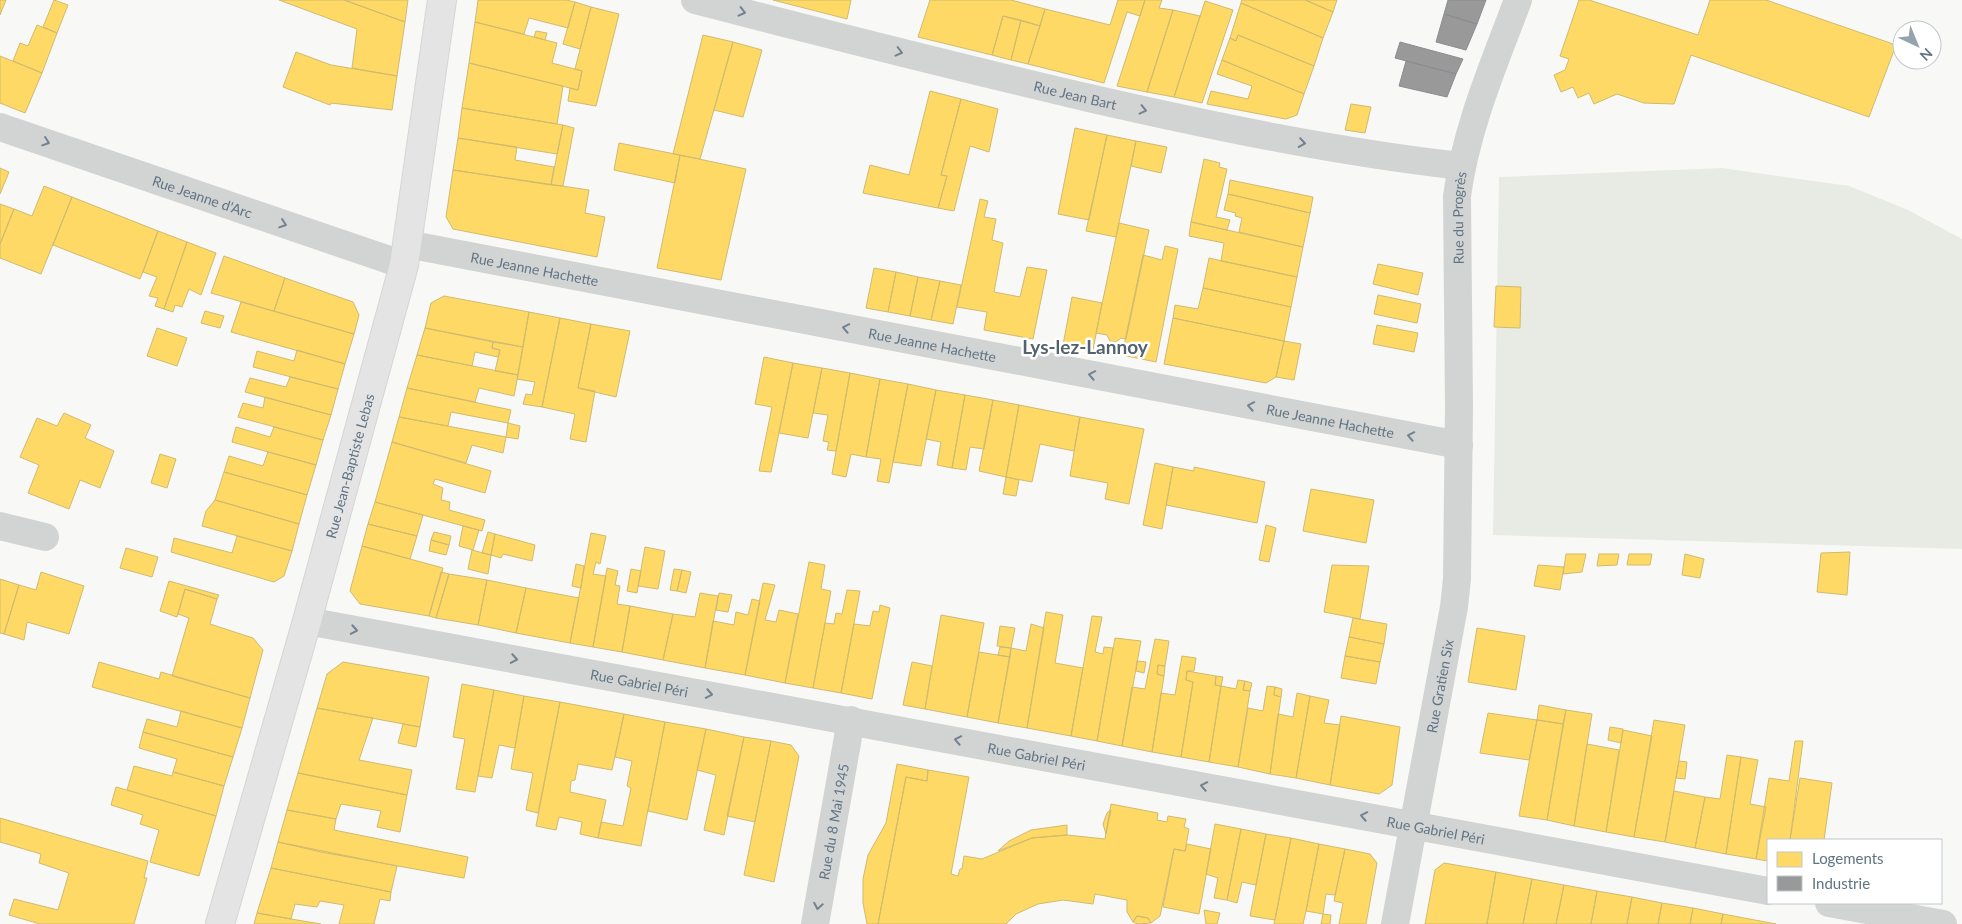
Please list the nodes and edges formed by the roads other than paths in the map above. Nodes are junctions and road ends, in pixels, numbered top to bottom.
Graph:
1 (442, 0) edge
2 (695, 0) edge
3 (1518, 0) edge
4 (0, 126) edge
5 (1461, 166) junction
6 (406, 255) junction
7 (1459, 445) junction
8 (0, 526) edge
9 (45, 537) dead end
10 (306, 621) junction
11 (851, 720) junction
12 (1412, 825) junction
13 (1767, 891) edge
14 (1834, 904) edge
15 (220, 924) edge
16 (815, 924) edge
17 (1395, 924) edge
18 (1943, 924) edge

1 - 6 street, Rue Jean-Baptiste Lebas
2 -> 5 street, Rue Jean Bart
3 - 5 street, Rue du Progrès
4 -> 6 street, Rue Jeanne d'Arc
5 - 7 street, Rue du Progrès
7 -> 6 street, Rue Jeanne Hachette
6 - 10 street, Rue Jean-Baptiste Lebas
7 - 12 street, Rue Gratien Six
8 - 9 street
10 -> 11 street, Rue Gabriel Péri
10 - 15 street, Rue Jean-Baptiste Lebas
12 -> 11 street, Rue Gabriel Péri
11 -> 16 street, Rue du 8 Mai 1945
12 - 13 street, Rue Gabriel Péri
12 - 17 street, Rue Gratien Six
14 - 18 street

